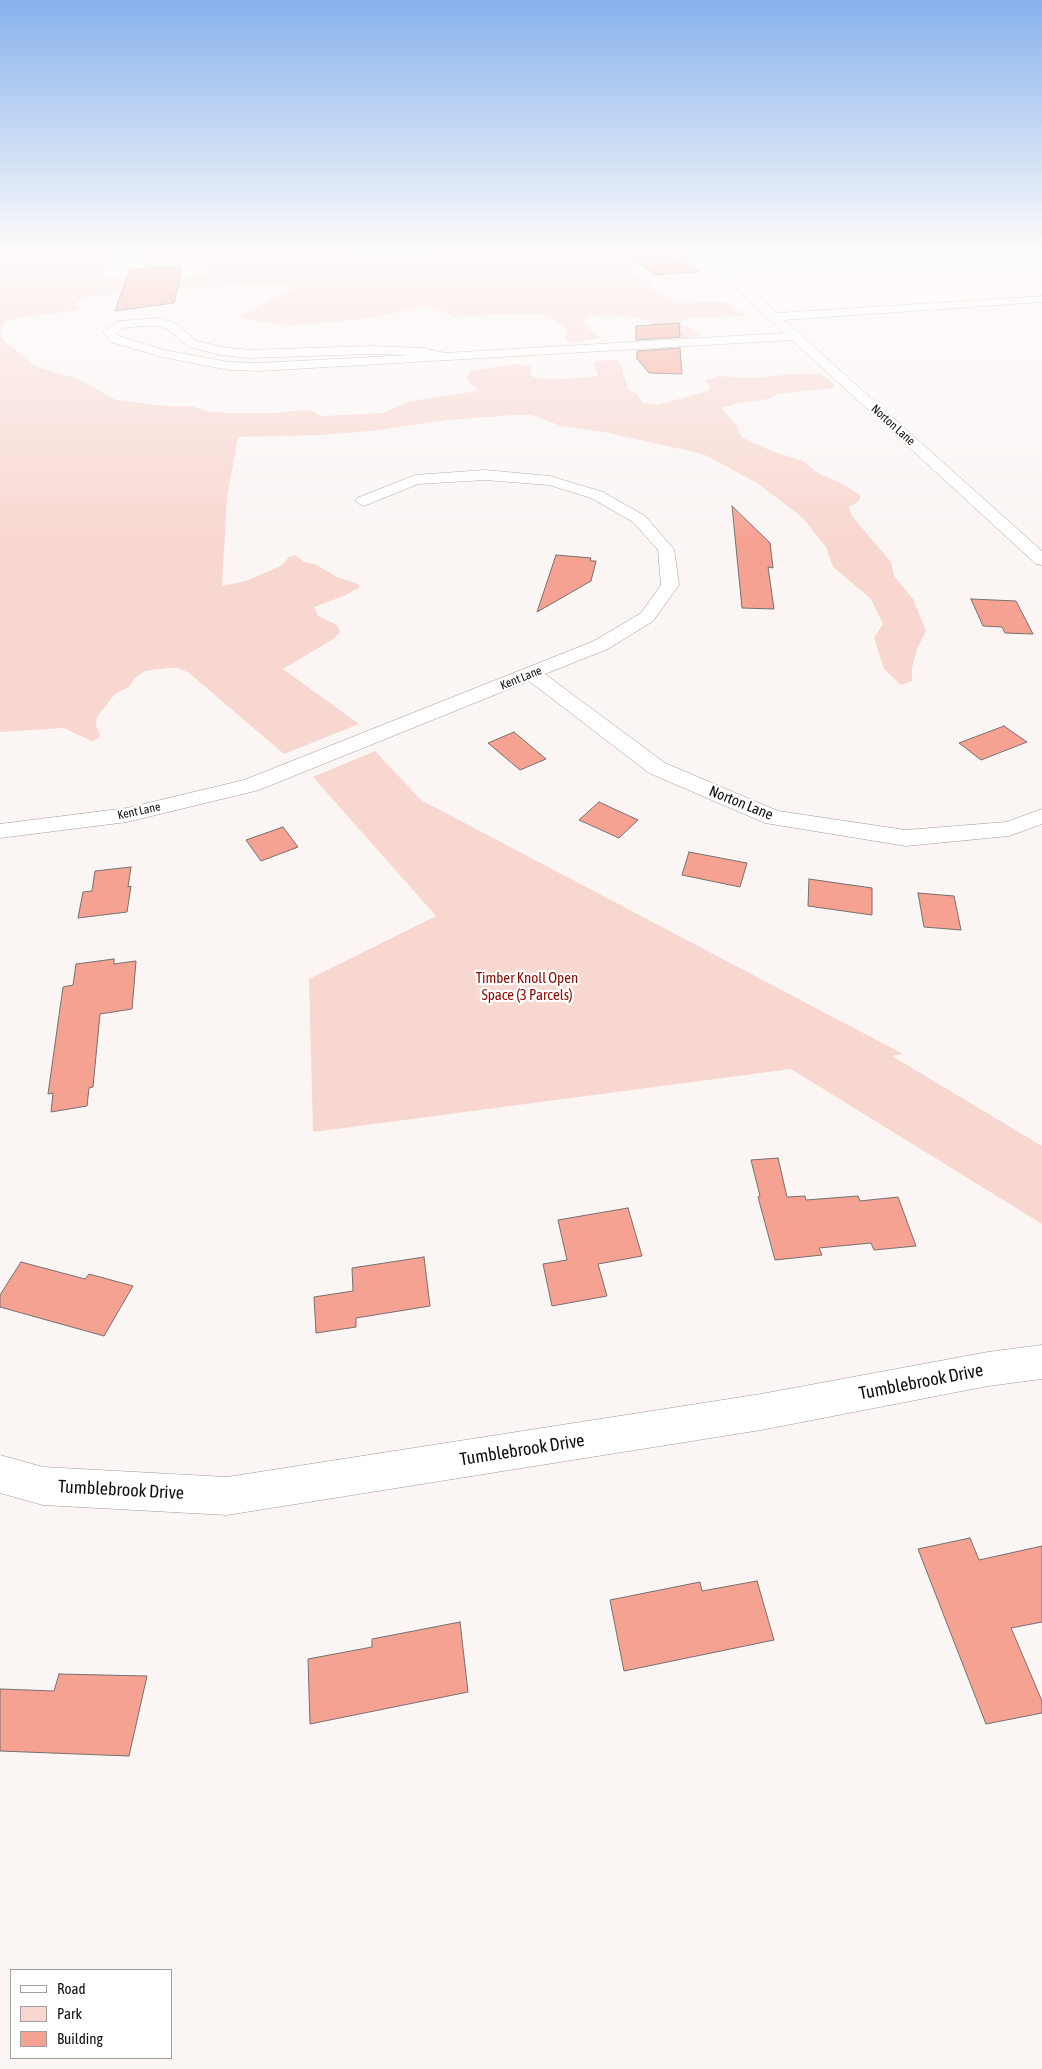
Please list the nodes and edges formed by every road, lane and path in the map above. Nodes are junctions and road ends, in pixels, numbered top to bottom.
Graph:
1 (139, 347) edge
2 (203, 347) edge
3 (619, 347) edge
4 (806, 347) edge
5 (445, 357) junction
6 (363, 500) dead end
7 (1042, 560) edge
8 (532, 674) junction
9 (1042, 816) edge
10 (0, 831) edge
11 (1042, 1362) edge
12 (0, 1474) edge

1 - 5 street
2 - 5 street
3 - 5 street
4 - 7 street, Norton Lane
6 - 8 street, Kent Lane
8 - 9 street, Norton Lane
8 - 10 street, Kent Lane
11 - 12 street, Tumblebrook Drive

